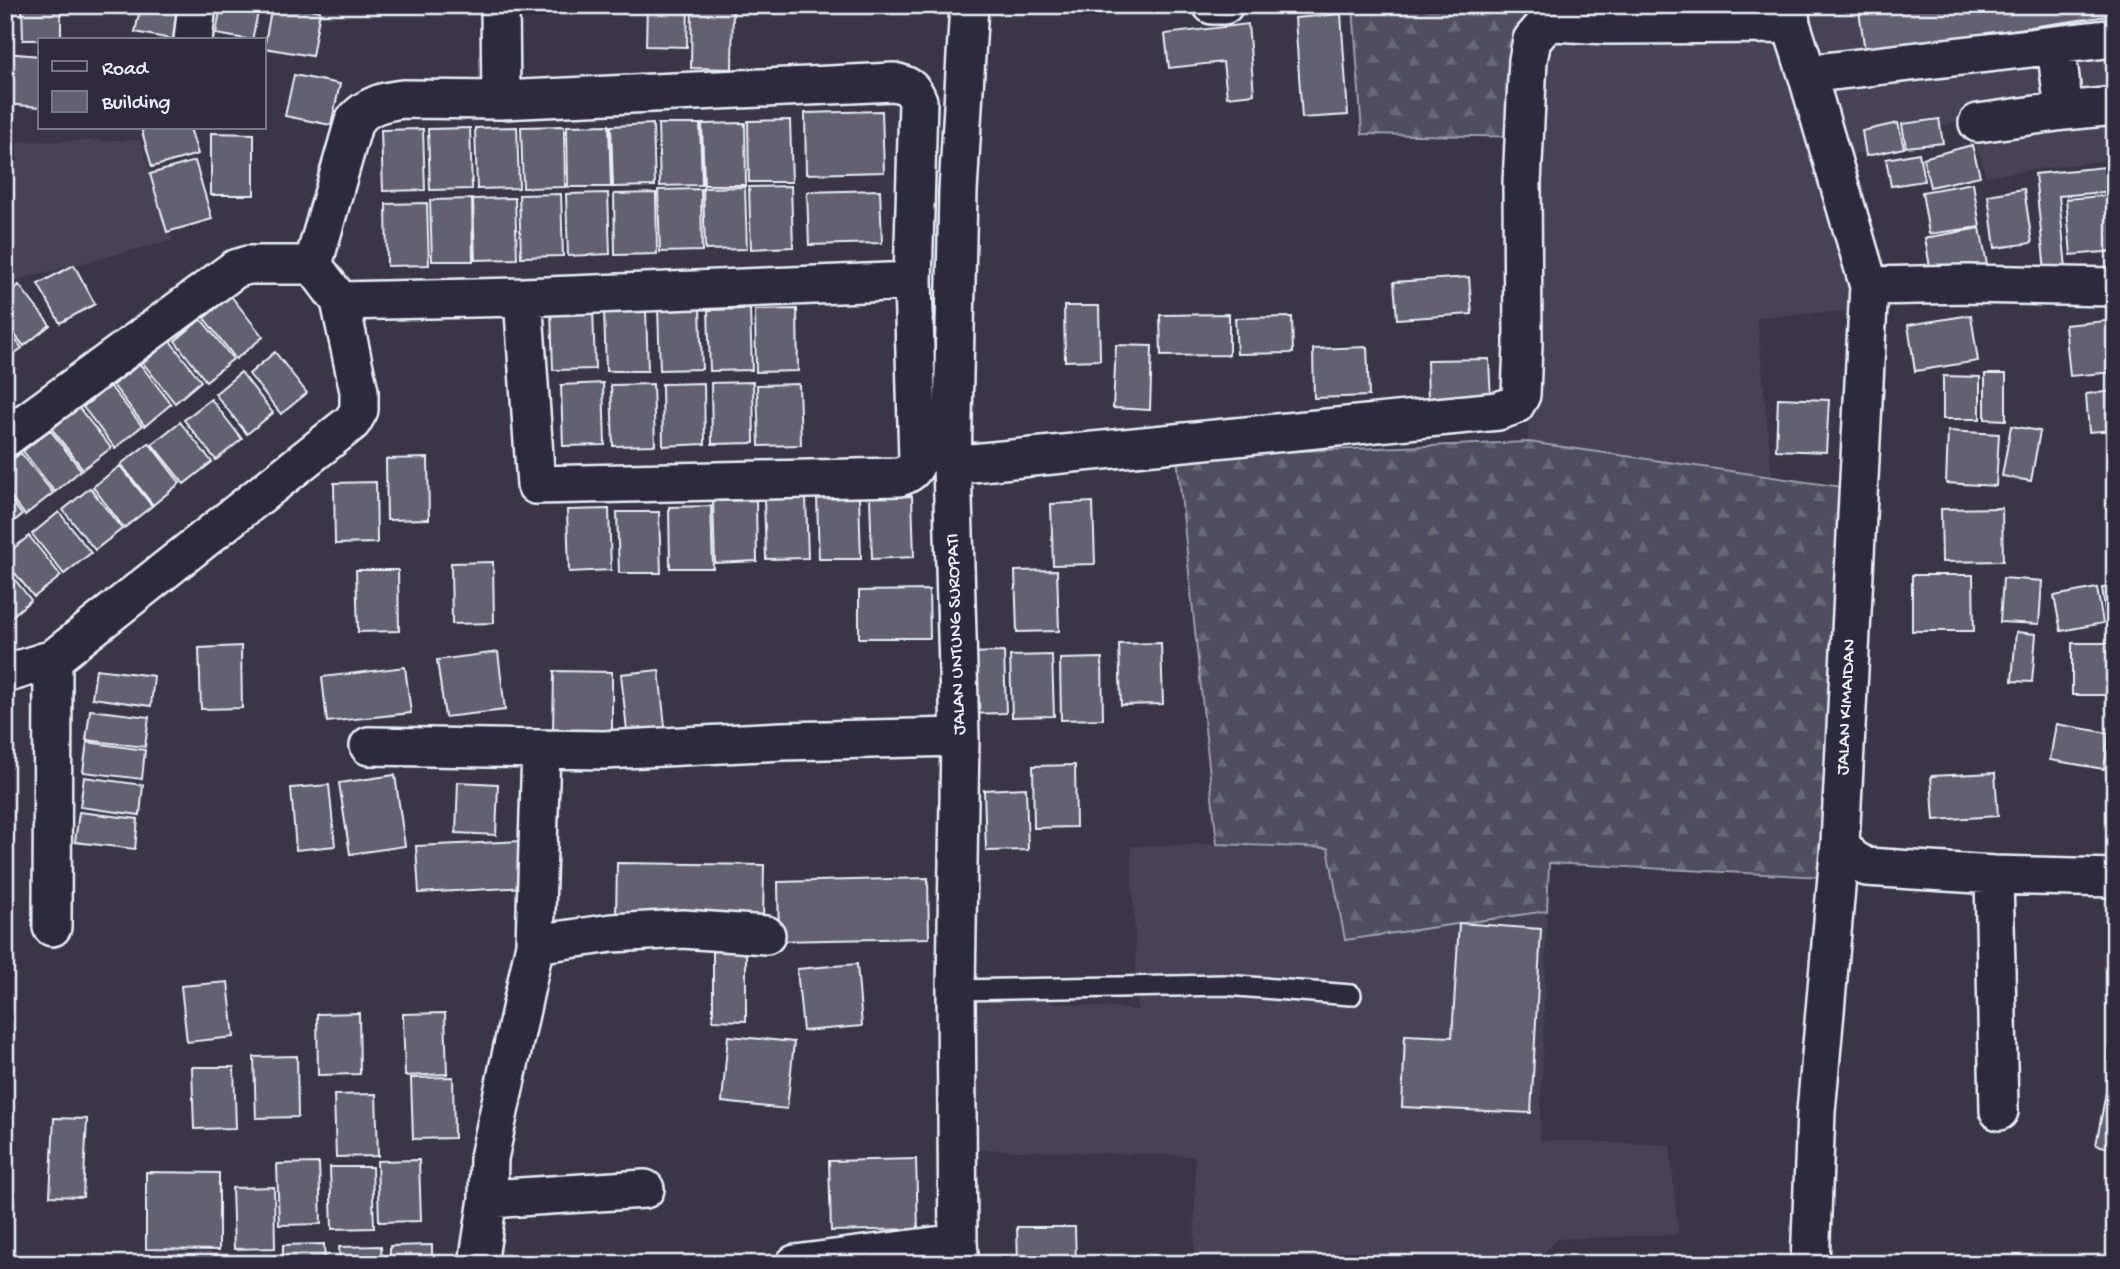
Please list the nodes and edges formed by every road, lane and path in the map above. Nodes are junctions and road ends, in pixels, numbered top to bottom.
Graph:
1 (197, 5) edge
2 (500, 5) edge
3 (968, 5) edge
4 (1212, 5) edge
5 (1224, 5) edge
6 (1790, 14) edge
7 (193, 38) edge
8 (2115, 38) edge
9 (2056, 45) junction
10 (1807, 74) junction
11 (501, 100) junction
12 (2115, 106) edge
13 (2064, 111) junction
14 (1978, 123) dead end
15 (313, 265) junction
16 (913, 281) junction
17 (1868, 286) junction
18 (2115, 287) edge
19 (523, 297) junction
20 (340, 301) junction
21 (5, 438) edge
22 (952, 465) junction
23 (53, 659) junction
24 (5, 674) edge
25 (960, 737) junction
26 (369, 746) dead end
27 (541, 749) junction
28 (1840, 843) junction
29 (1994, 876) junction
30 (2115, 878) edge
31 (52, 927) dead end
32 (766, 935) dead end
33 (535, 944) junction
34 (956, 990) junction
35 (1351, 995) dead end
36 (1998, 1111) dead end
37 (645, 1189) dead end
38 (488, 1199) junction
39 (959, 1253) edge
40 (478, 1264) edge
41 (795, 1264) edge
42 (1810, 1264) edge

1 - 7 street
2 - 11 street
3 - 22 street, JALAN UNTUNG SUROPATI
4 - 5 street
6 - 10 street, JALAN KIMAIDAN
6 - 22 street
8 - 9 street
9 - 10 street
9 - 13 street
10 - 17 street, JALAN KIMAIDAN
11 - 15 street
11 - 16 street
12 - 13 street
13 - 14 street
15 - 20 street
15 - 21 street
16 - 19 street
16 - 19 street
17 - 18 street
17 - 28 street, JALAN KIMAIDAN
19 - 20 street
20 - 23 street
22 - 25 street, JALAN UNTUNG SUROPATI
23 - 24 street
23 - 31 street
25 - 27 street
25 - 34 street, JALAN UNTUNG SUROPATI
26 - 27 street
27 - 33 street
28 - 29 street
28 - 42 street, JALAN KIMAIDAN
29 - 30 street
29 - 36 street
32 - 33 street
33 - 38 street
34 - 35 lane
34 - 39 street, JALAN UNTUNG SUROPATI
37 - 38 street
38 - 40 street
39 - 41 street

